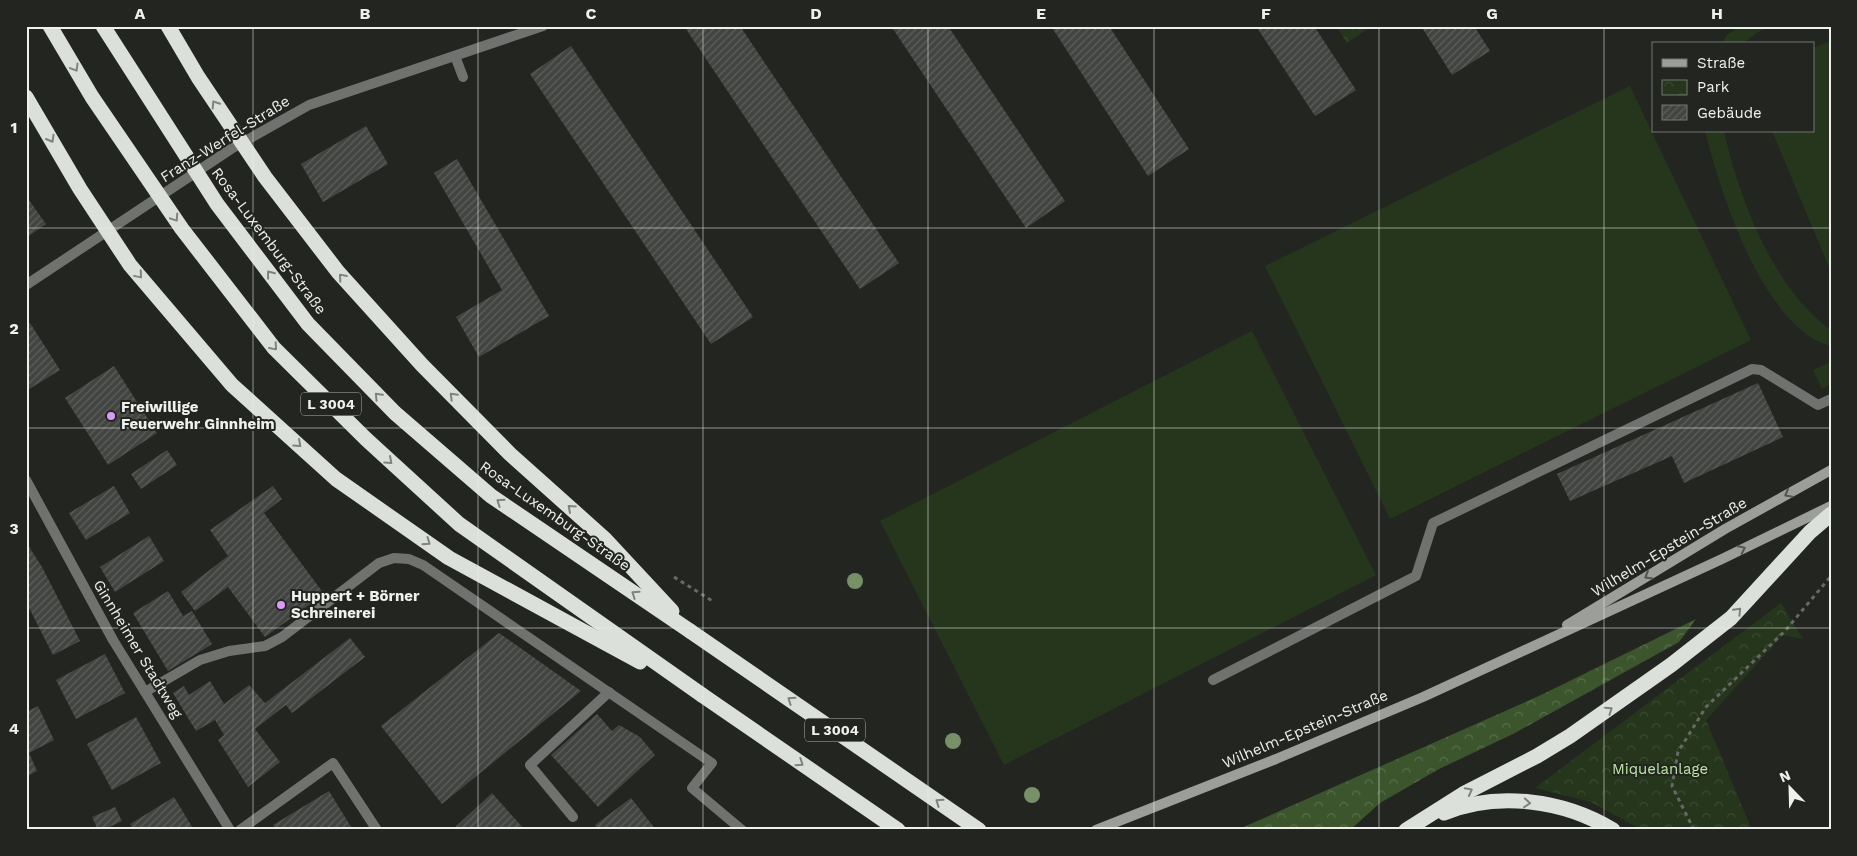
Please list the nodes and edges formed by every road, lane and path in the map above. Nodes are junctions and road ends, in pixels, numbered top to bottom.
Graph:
1 (50, 26) edge
2 (103, 26) edge
3 (168, 26) edge
4 (544, 26) edge
5 (455, 56) junction
6 (464, 77) dead end
7 (26, 97) edge
8 (26, 285) edge
9 (1831, 399) edge
10 (1831, 470) edge
11 (26, 480) edge
12 (1831, 506) edge
13 (1831, 514) edge
14 (1831, 576) edge
15 (690, 631) junction
16 (1523, 651) junction
17 (1213, 680) dead end
18 (145, 692) junction
19 (609, 692) junction
20 (702, 696) junction
21 (573, 817) dead end
22 (1409, 828) edge
23 (230, 830) edge
24 (240, 830) edge
25 (377, 830) edge
26 (742, 830) edge
27 (898, 830) edge
28 (979, 830) edge
29 (1096, 830) edge
30 (1613, 830) edge
31 (1694, 830) edge

1 -> 20 highway, L 3004, bridge
15 -> 2 highway, Rosa-Luxemburg-Straße / L 3004, bridge
15 -> 3 highway, bridge
4 - 5 street, Franz-Werfel-Straße
5 - 6 street
5 - 8 street, Franz-Werfel-Straße
7 -> 20 highway, bridge
9 - 17 street
10 -> 16 main road, Wilhelm-Epstein-Straße
11 - 18 street, Ginnheimer Stadtweg
16 -> 12 main road, Wilhelm-Epstein-Straße
22 -> 13 highway
14 - 31 path
28 -> 15 highway, Rosa-Luxemburg-Straße / L 3004
16 - 29 main road, Wilhelm-Epstein-Straße
18 - 19 street
18 - 23 street, Ginnheimer Stadtweg
19 - 21 street
19 - 26 street
20 -> 27 highway, L 3004
22 -> 30 highway
24 - 25 street

